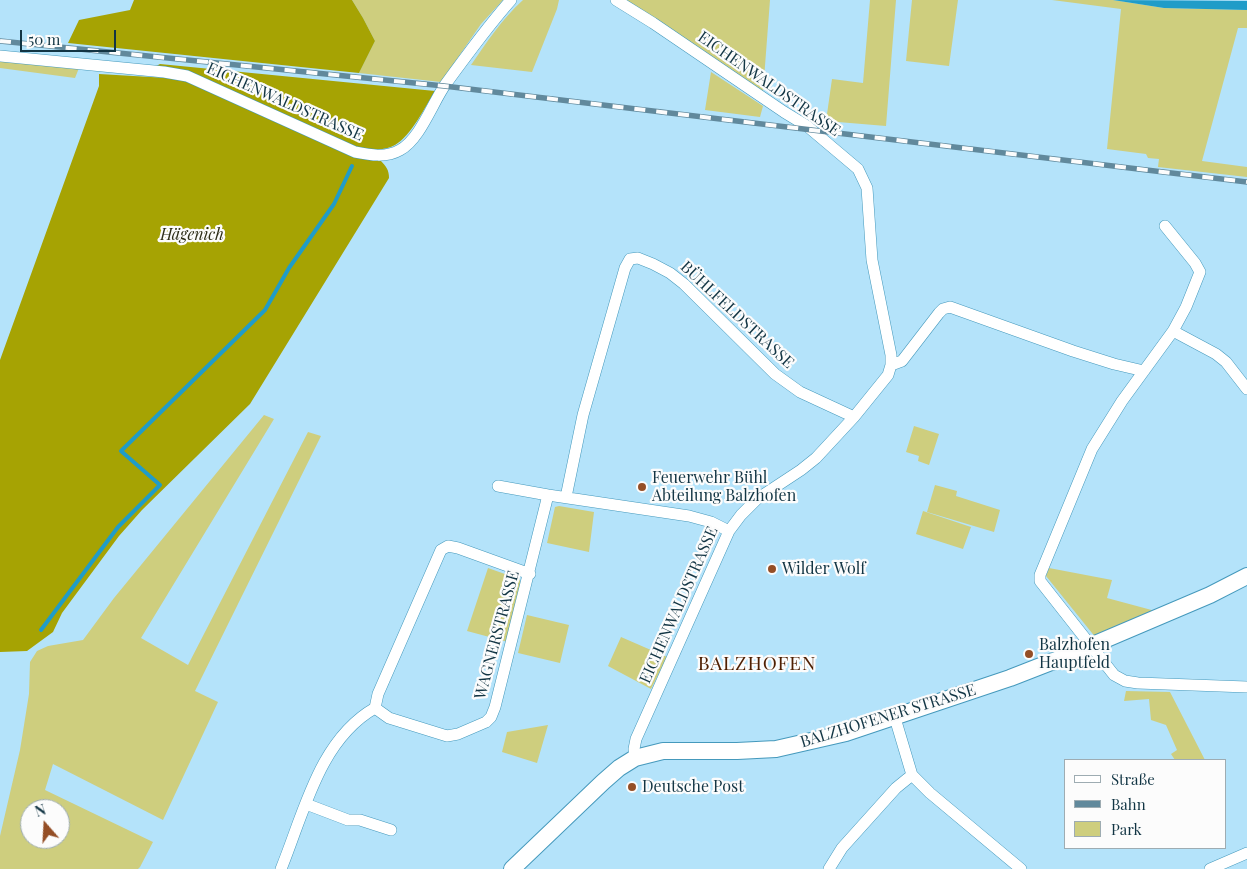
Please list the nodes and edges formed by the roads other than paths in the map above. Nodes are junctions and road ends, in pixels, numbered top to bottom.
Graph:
1 (511, 0) edge
2 (616, 0) edge
3 (0, 56) edge
4 (1165, 226) dead end
5 (1173, 331) junction
6 (891, 365) junction
7 (1144, 371) junction
8 (1247, 389) edge
9 (854, 417) junction
10 (498, 486) dead end
11 (548, 495) junction
12 (566, 497) junction
13 (729, 530) junction
14 (530, 574) junction
15 (1247, 576) edge
16 (1091, 646) junction
17 (1247, 687) edge
18 (375, 708) junction
19 (895, 718) junction
20 (635, 758) junction
21 (912, 775) junction
22 (306, 804) junction
23 (390, 830) dead end
24 (1247, 853) edge
25 (1216, 868) edge
26 (281, 869) edge
27 (512, 869) edge
28 (829, 869) edge
29 (1021, 869) edge

1 - 3 street, EICHENWALDSTRASSE
2 - 6 street, EICHENWALDSTRASSE
4 - 5 street
5 - 7 street
5 - 8 street
6 - 7 street
6 - 9 street, EICHENWALDSTRASSE
7 - 16 street
9 - 12 street, BÜHLFELDSTRASSE
9 - 13 street, EICHENWALDSTRASSE
10 - 11 street
11 - 12 street
11 - 14 street, WAGNERSTRASSE
12 - 13 street
13 - 20 street, EICHENWALDSTRASSE
14 - 18 street
14 - 18 street, WAGNERSTRASSE
15 - 16 street, BALZHOFENER STRASSE
16 - 17 street
16 - 19 street, BALZHOFENER STRASSE
18 - 22 street
19 - 20 street, BALZHOFENER STRASSE
19 - 21 street
20 - 27 street, BALZHOFENER STRASSE
21 - 28 street
21 - 29 street
22 - 23 street
22 - 26 street
24 - 25 street

